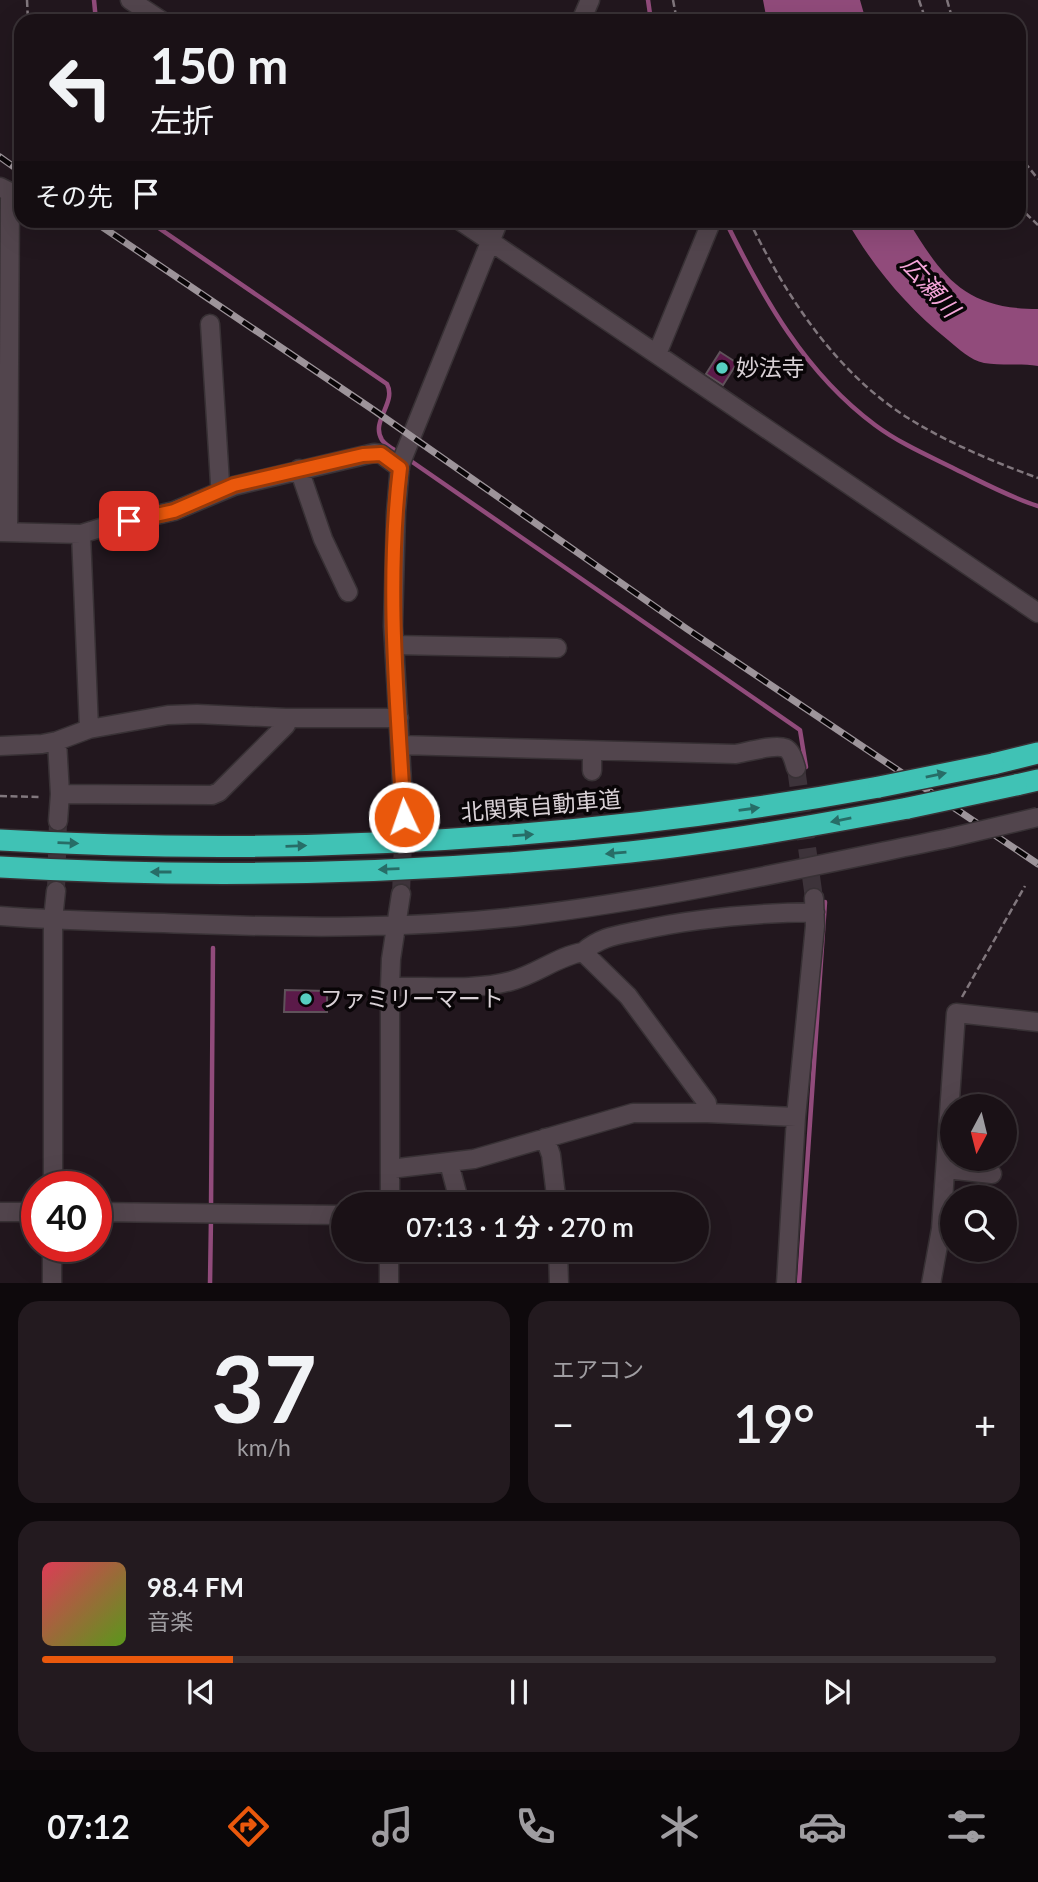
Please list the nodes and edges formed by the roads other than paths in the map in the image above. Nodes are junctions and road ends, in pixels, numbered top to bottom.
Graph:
1 (130, 0) edge
2 (151, 14) edge
3 (0, 187) edge
4 (470, 228) edge
5 (496, 228) edge
6 (709, 228) edge
7 (490, 242) junction
8 (210, 324) dead end
9 (657, 354) junction
10 (400, 468) junction
11 (299, 469) junction
12 (222, 490) junction
13 (4, 532) edge
14 (81, 534) junction
15 (348, 593) dead end
16 (1038, 613) edge
17 (394, 645) junction
18 (557, 648) dead end
19 (286, 718) junction
20 (398, 718) junction
21 (89, 729) junction
22 (57, 741) junction
23 (400, 745) junction
24 (0, 746) edge
25 (592, 751) junction
26 (1038, 752) edge
27 (796, 768) tunnel mouth
28 (592, 772) dead end
29 (1038, 780) edge
30 (60, 794) junction
31 (404, 817) tunnel mouth
32 (1038, 817) edge
33 (58, 821) tunnel mouth
34 (0, 840) edge
35 (0, 867) edge
36 (56, 891) tunnel mouth
37 (401, 894) tunnel mouth
38 (0, 916) edge
39 (53, 919) junction
40 (396, 927) junction
41 (589, 947) junction
42 (390, 987) junction
43 (1038, 1022) edge
44 (951, 1094) edge
45 (707, 1113) junction
46 (796, 1117) junction
47 (545, 1138) junction
48 (449, 1163) junction
49 (390, 1169) junction
50 (53, 1171) edge
51 (946, 1171) edge
52 (964, 1171) edge
53 (992, 1174) dead end
54 (390, 1192) edge
55 (457, 1192) edge
56 (556, 1192) edge
57 (0, 1212) edge
58 (21, 1212) edge
59 (112, 1212) edge
60 (331, 1215) edge
61 (52, 1262) edge
62 (390, 1262) edge
63 (558, 1262) edge
64 (52, 1283) edge
65 (389, 1283) edge
66 (559, 1283) edge
67 (786, 1283) edge
68 (933, 1283) edge

1 - 2 street
3 - 13 street
4 - 7 street
5 - 7 street
6 - 9 street
7 - 9 street
7 - 10 street
8 - 12 street
9 - 16 street
10 - 11 street
10 - 17 street
11 - 12 street
11 - 15 street
12 - 14 street
13 - 14 street
14 - 21 street
17 - 18 street
17 - 20 street
19 - 20 street
19 - 21 street
19 - 30 street
20 - 23 street
21 - 22 street
22 - 24 street
22 - 30 street
23 - 25 street
23 - 31 street
25 - 27 street
25 - 28 street
34 -> 26 highway, 北関東自動車道, bridge
29 -> 35 highway, bridge
30 - 33 street
32 - 40 street, bridge
36 - 39 street
37 - 40 street
38 - 39 street
39 - 40 street
39 - 50 street
40 - 42 street
41 - 42 street
41 - 45 street
41 - 46 street
42 - 49 street
43 - 44 street
45 - 46 street
45 - 47 street
46 - 67 street
47 - 48 street
47 - 56 street
48 - 49 street
48 - 55 street
49 - 54 street
51 - 68 street
52 - 53 street
57 - 58 street
59 - 60 street
61 - 64 street
62 - 65 street
63 - 66 street

